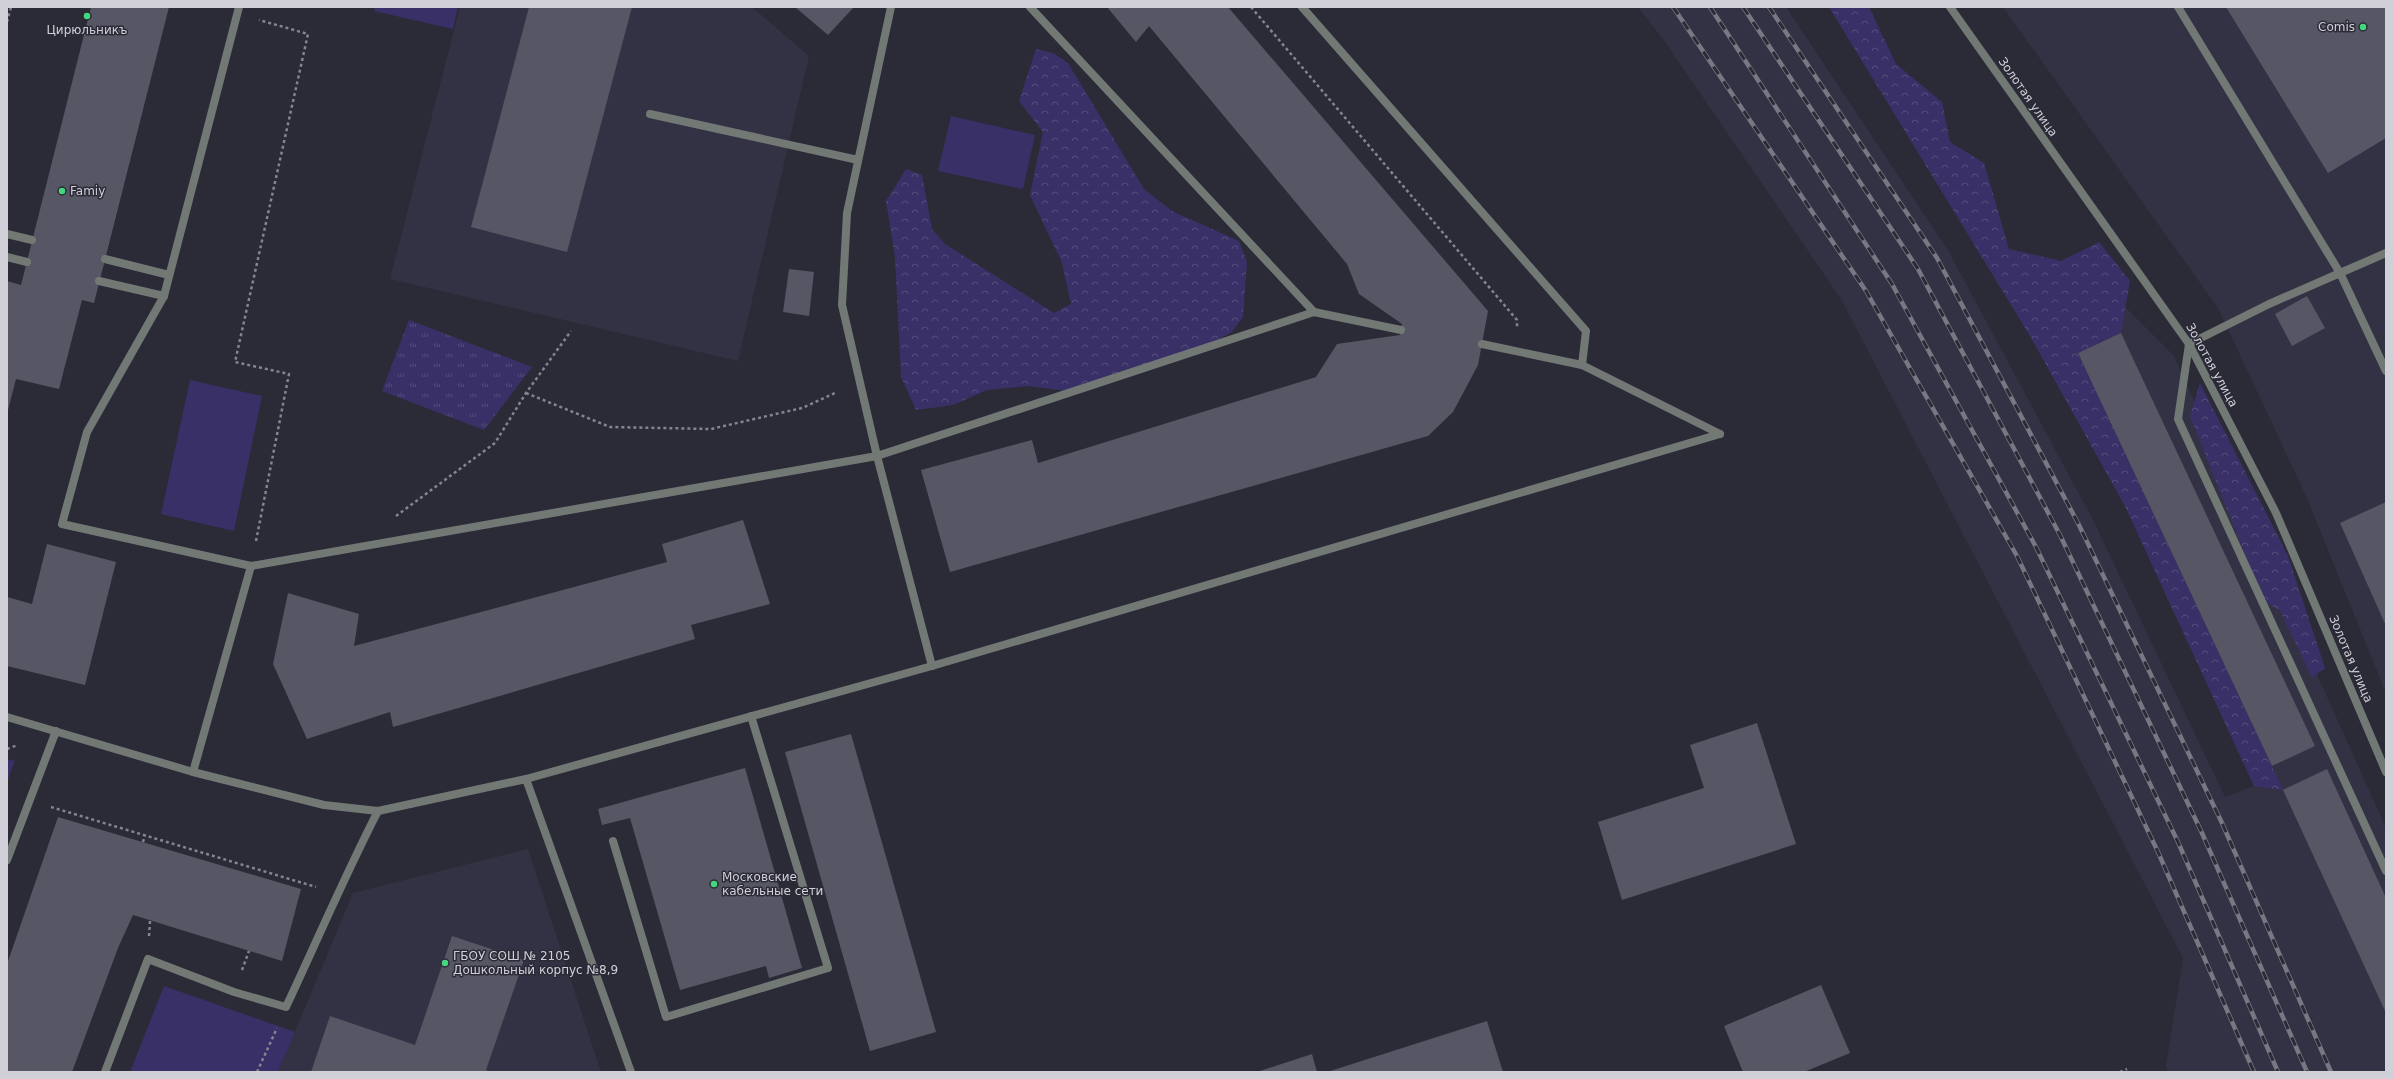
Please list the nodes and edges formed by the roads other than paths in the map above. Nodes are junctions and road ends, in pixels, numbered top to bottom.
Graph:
1 (891, 7) edge
2 (1030, 7) edge
3 (1302, 7) edge
4 (1950, 7) edge
5 (2178, 7) edge
6 (239, 10) edge
7 (650, 114) dead end
8 (858, 160) junction
9 (7, 234) edge
10 (32, 240) dead end
11 (2386, 253) edge
12 (7, 257) edge
13 (105, 259) dead end
14 (27, 262) dead end
15 (2340, 273) junction
16 (169, 275) junction
17 (99, 281) dead end
18 (164, 296) junction
19 (1314, 312) junction
20 (1401, 330) dead end
21 (1482, 344) dead end
22 (2189, 344) junction
23 (1582, 365) junction
24 (2386, 370) edge
25 (877, 456) junction
26 (251, 566) junction
27 (932, 666) junction
28 (752, 716) junction
29 (7, 717) edge
30 (56, 731) junction
31 (194, 772) junction
32 (2386, 772) edge
33 (526, 779) junction
34 (378, 811) junction
35 (613, 841) dead end
36 (7, 860) edge
37 (2386, 871) edge
38 (104, 1072) edge
39 (631, 1072) edge

1 - 8 street
2 - 19 street
3 - 23 street
4 - 22 street, Золотая улица
5 - 15 street
6 - 16 street
7 - 8 street
8 - 25 street
9 - 10 street
11 - 15 street
12 - 14 street
13 - 16 street
15 - 22 street
15 - 24 street
16 - 18 street
17 - 18 street
18 - 26 street
19 - 20 street
19 - 25 street
21 - 23 street
22 - 32 street, Золотая улица
22 - 37 street
23 - 27 street
25 - 26 street
25 - 27 street
26 - 31 street
27 - 28 street
28 - 33 street
28 - 35 street
29 - 30 street
30 - 31 street
30 - 36 street
31 - 34 street
33 - 34 street
33 - 39 street
34 - 38 street

